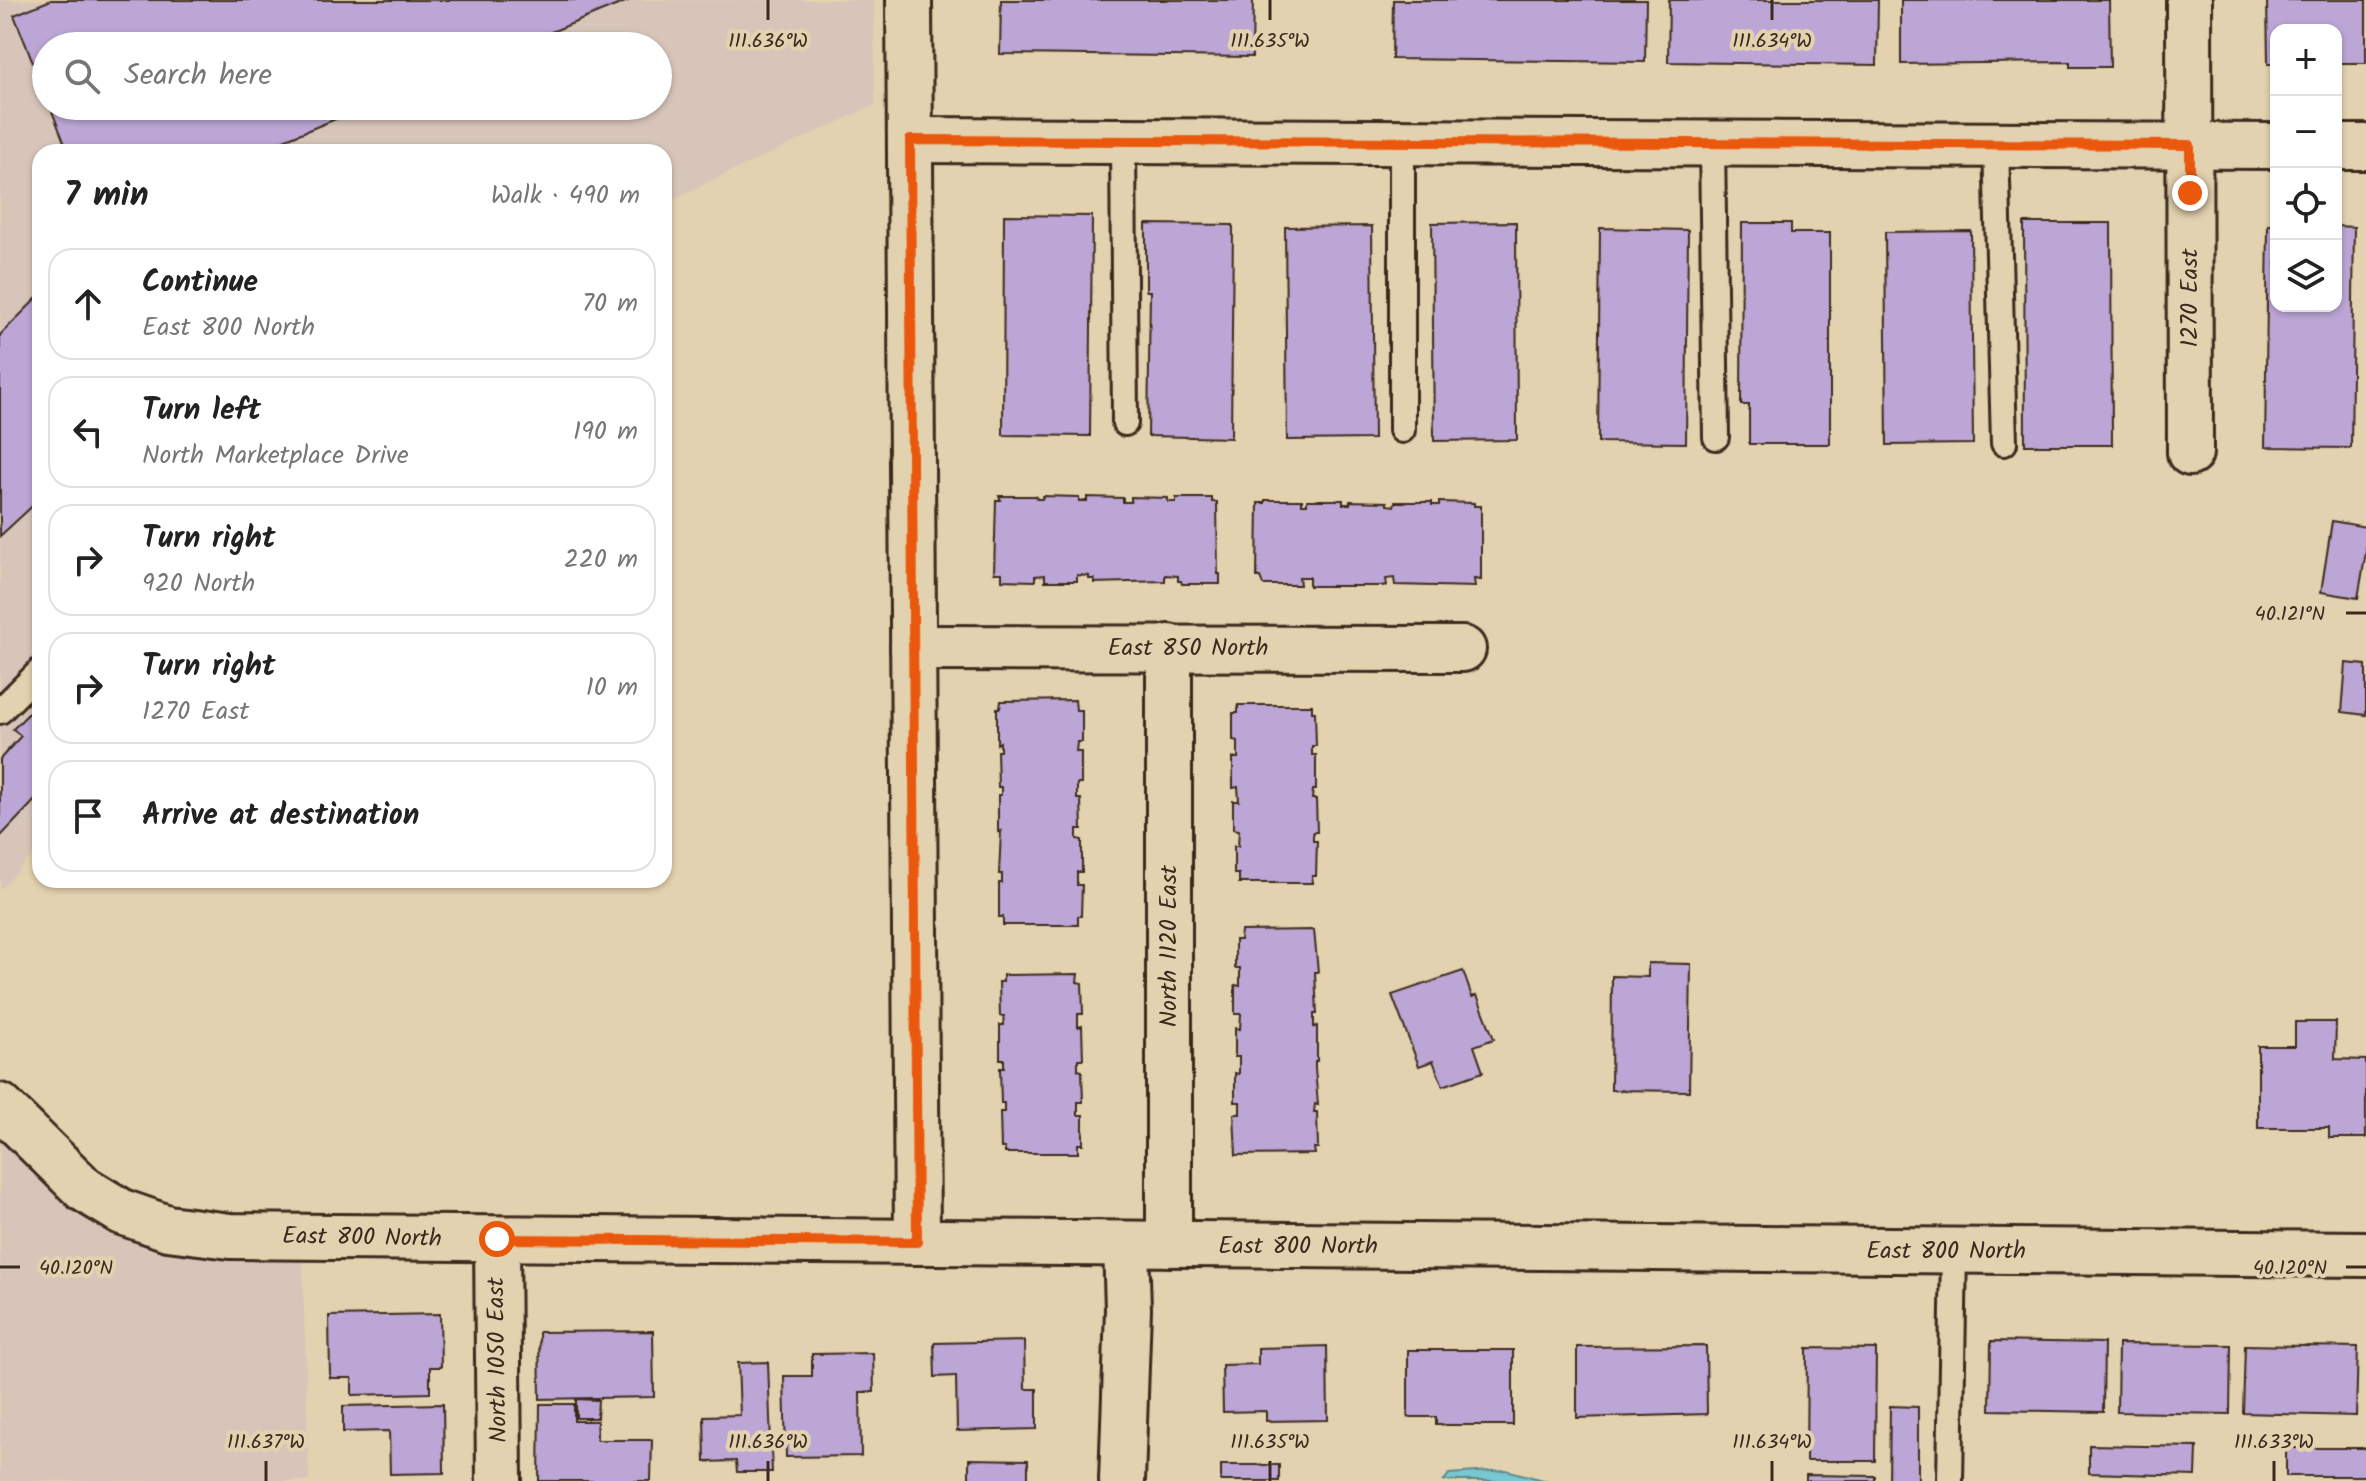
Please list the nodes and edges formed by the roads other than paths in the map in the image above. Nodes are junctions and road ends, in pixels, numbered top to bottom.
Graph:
1 (909, 0) edge
2 (2189, 0) edge
3 (910, 140) junction
4 (1123, 141) junction
5 (1402, 142) junction
6 (1712, 143) junction
7 (1996, 144) junction
8 (2190, 145) junction
9 (2270, 146) edge
10 (2342, 147) edge
11 (2366, 147) edge
12 (1125, 423) dead end
13 (1402, 430) dead end
14 (1716, 437) dead end
15 (2004, 443) dead end
16 (2190, 453) dead end
17 (1169, 647) junction
18 (913, 648) junction
19 (1463, 649) dead end
20 (32, 679) edge
21 (0, 711) edge
22 (0, 1106) edge
23 (497, 1239) junction
24 (917, 1242) junction
25 (1148, 1245) junction
26 (1954, 1251) junction
27 (2366, 1254) edge
28 (499, 1481) edge
29 (1122, 1481) edge
30 (1950, 1481) edge

1 - 3 street
2 - 8 street, 1270 East
3 - 4 street
3 - 18 street
4 - 5 street
4 - 12 lane
5 - 6 street
5 - 13 lane
6 - 7 street
6 - 14 lane
7 - 8 street
7 - 15 lane
8 - 9 street
8 - 16 street, 1270 East
10 - 11 street
17 - 18 street, East 850 North
17 - 19 street, East 850 North
17 - 25 street, North 1120 East
18 - 24 street
20 - 21 lane
22 - 23 street, East 800 North
23 - 24 street, East 800 North
23 - 28 street, North 1050 East
24 - 25 street, East 800 North
25 - 26 street, East 800 North
25 - 29 street, North 1120 East
26 - 27 street, East 800 North
26 - 30 lane

